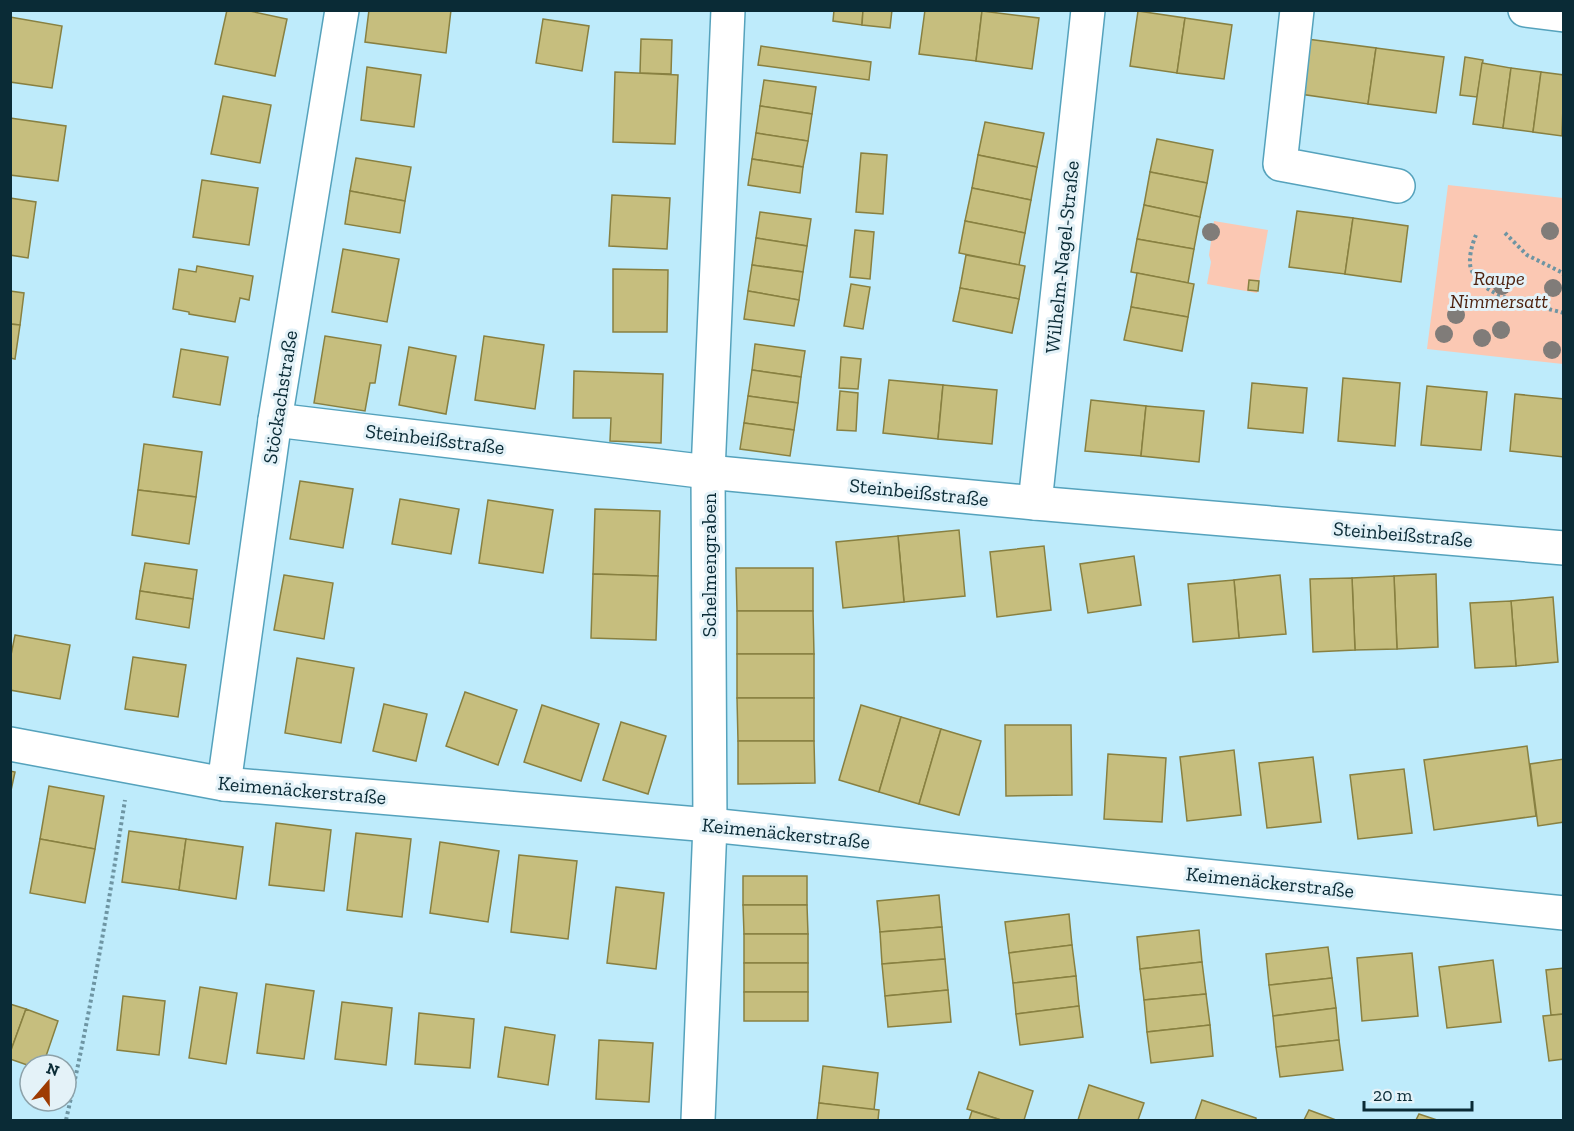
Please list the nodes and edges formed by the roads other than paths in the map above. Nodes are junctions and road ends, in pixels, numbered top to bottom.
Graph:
1 (342, 10) edge
2 (728, 10) edge
3 (1088, 10) edge
4 (1297, 10) edge
5 (1525, 10) edge
6 (1563, 15) edge
7 (1398, 186) dead end
8 (275, 420) junction
9 (708, 472) junction
10 (1035, 503) junction
11 (1563, 548) edge
12 (10, 744) edge
13 (224, 784) junction
14 (710, 825) junction
15 (1563, 913) edge
16 (698, 1120) edge

1 - 8 street, Stöckachstraße
2 - 9 street, Schelmengraben
3 - 10 street, Wilhelm-Nagel-Straße
4 - 7 street
5 - 6 street
8 - 9 street, Steinbeißstraße
8 - 13 street, Stöckachstraße
9 - 10 street, Steinbeißstraße
9 - 14 street, Schelmengraben
10 - 11 street, Steinbeißstraße
12 - 13 street, Keimenäckerstraße
13 - 14 street, Keimenäckerstraße
14 - 15 street, Keimenäckerstraße
14 - 16 street, Schelmengraben

